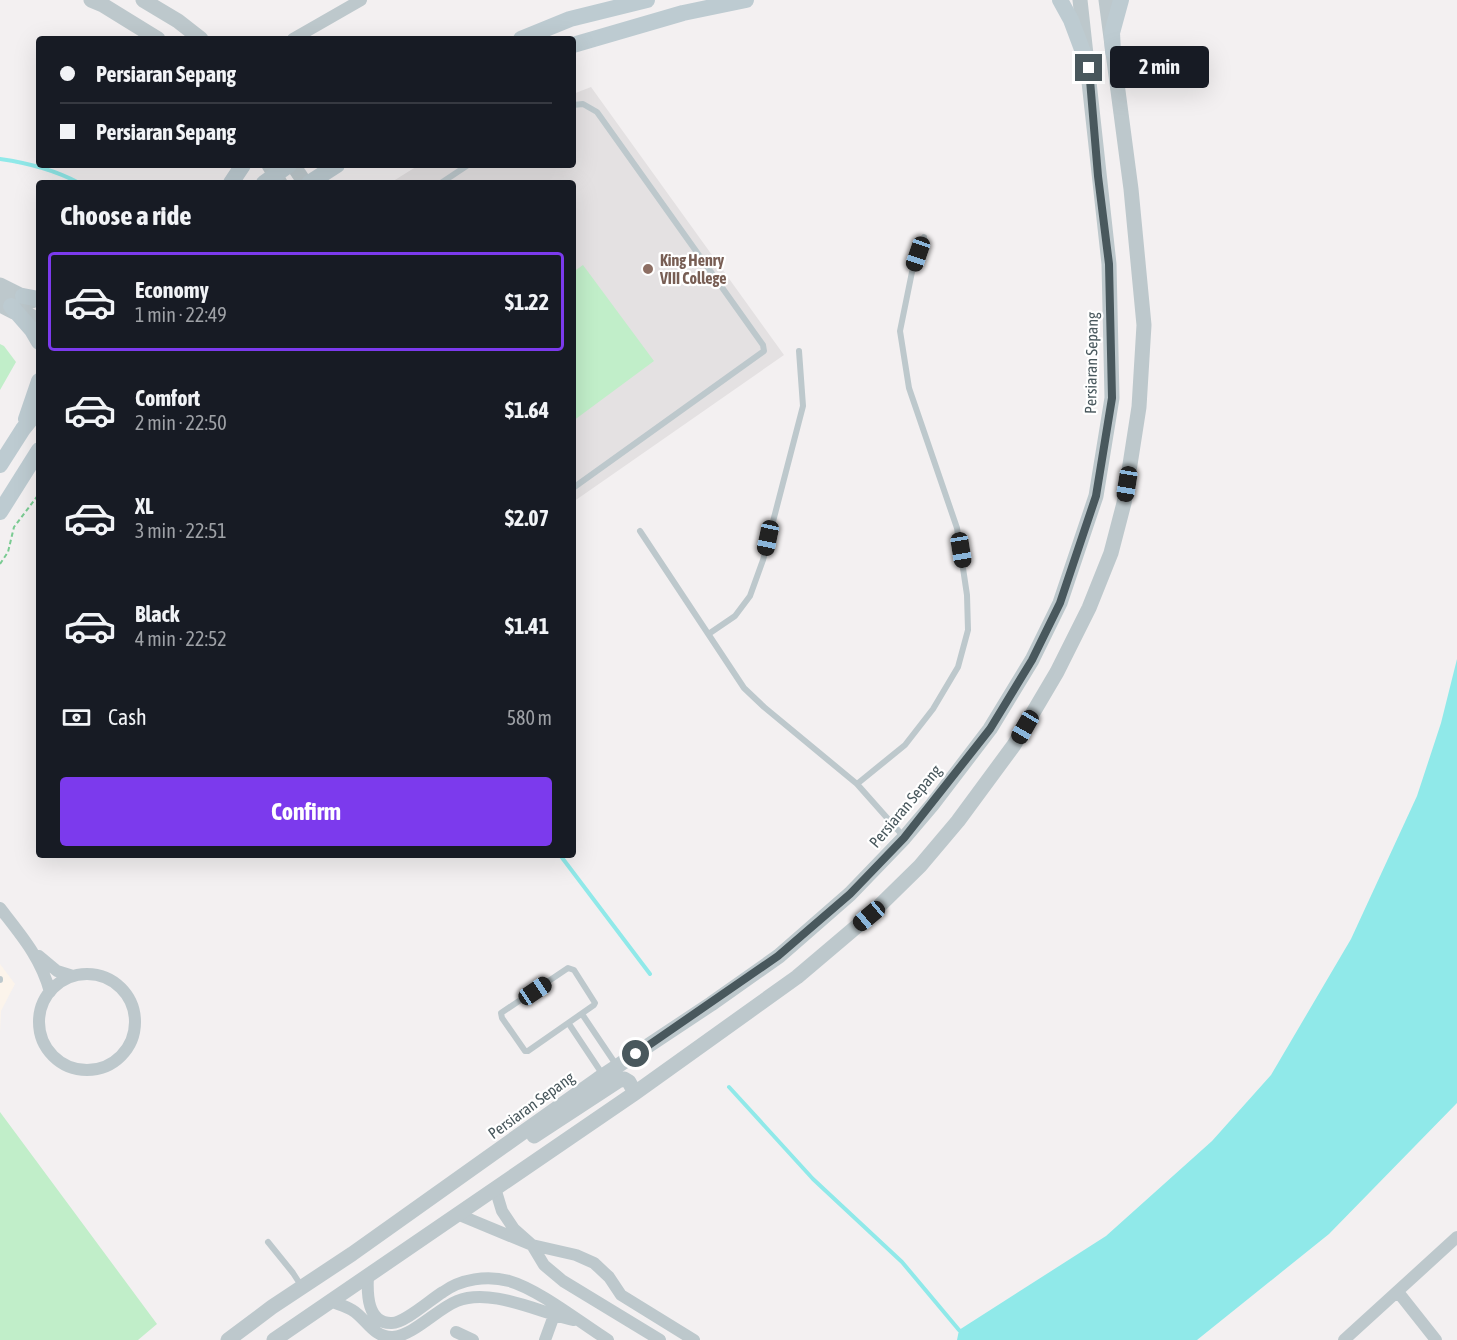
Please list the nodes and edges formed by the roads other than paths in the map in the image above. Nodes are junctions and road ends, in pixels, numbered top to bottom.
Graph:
1 (143, 0) edge
2 (361, 0) edge
3 (647, 0) edge
4 (746, 0) edge
5 (1060, 0) edge
6 (1080, 0) edge
7 (1106, 0) edge
8 (1121, 0) edge
9 (97, 2) edge
10 (153, 36) edge
11 (197, 36) edge
12 (298, 36) edge
13 (529, 36) edge
14 (576, 44) edge
15 (1113, 51) junction
16 (1089, 68) junction
17 (576, 105) edge
18 (332, 168) edge
19 (464, 168) edge
20 (312, 180) edge
21 (446, 180) edge
22 (924, 237) dead end
23 (0, 285) edge
24 (15, 302) edge
25 (36, 304) edge
26 (36, 330) edge
27 (799, 351) dead end
28 (36, 390) edge
29 (36, 413) edge
30 (23, 429) junction
31 (36, 455) edge
32 (0, 465) edge
33 (576, 486) edge
34 (0, 512) edge
35 (640, 531) dead end
36 (710, 633) junction
37 (857, 784) junction
38 (904, 838) junction
39 (0, 908) edge
40 (33, 951) junction
41 (73, 976) junction
42 (50, 992) junction
43 (582, 1014) junction
44 (569, 1024) junction
45 (618, 1066) junction
46 (603, 1076) junction
47 (635, 1093) junction
48 (495, 1188) junction
49 (444, 1189) junction
50 (457, 1214) junction
51 (1457, 1237) edge
52 (268, 1242) dead end
53 (532, 1245) junction
54 (368, 1276) junction
55 (302, 1287) junction
56 (1398, 1292) junction
57 (330, 1301) junction
58 (555, 1311) junction
59 (456, 1332) dead end
60 (228, 1340) edge
61 (274, 1340) edge
62 (473, 1340) edge
63 (545, 1340) edge
64 (608, 1340) edge
65 (660, 1340) edge
66 (694, 1340) edge
67 (1344, 1340) edge
68 (1436, 1340) edge

1 - 11 street
2 - 12 street
3 - 13 main road
4 - 14 main road
5 - 16 main road
6 - 16 street, Persiaran Sepang
7 - 15 street
8 - 15 main road
9 - 10 street
15 - 47 street
16 - 38 street, Persiaran Sepang
17 - 33 lane
18 - 20 main road
19 - 21 lane
22 - 37 lane
23 - 24 street
24 - 25 street
24 - 26 main road
27 - 36 lane
28 - 30 main road
29 - 30 main road
30 - 32 main road
31 - 34 main road
35 - 36 lane
36 - 37 lane
37 - 38 lane
38 - 45 street, Persiaran Sepang
39 - 40 street
40 - 41 street
40 - 42 street
41 - 42 street
41 - 42 street
43 - 44 lane
43 - 44 lane
43 - 45 lane
44 - 46 lane
45 - 46 street, Persiaran Sepang
46 - 49 street, Persiaran Sepang
47 - 48 street
47 - 49 street
48 - 50 street
48 - 53 street
49 - 55 street, Persiaran Sepang
50 - 53 street
50 - 54 street
51 - 56 street
52 - 55 lane
53 - 65 street
53 - 66 street
54 - 57 street
54 - 58 street
55 - 60 street, Persiaran Sepang
56 - 67 street
56 - 68 street
57 - 58 street
57 - 61 street
58 - 63 street
58 - 64 street
59 - 62 street

